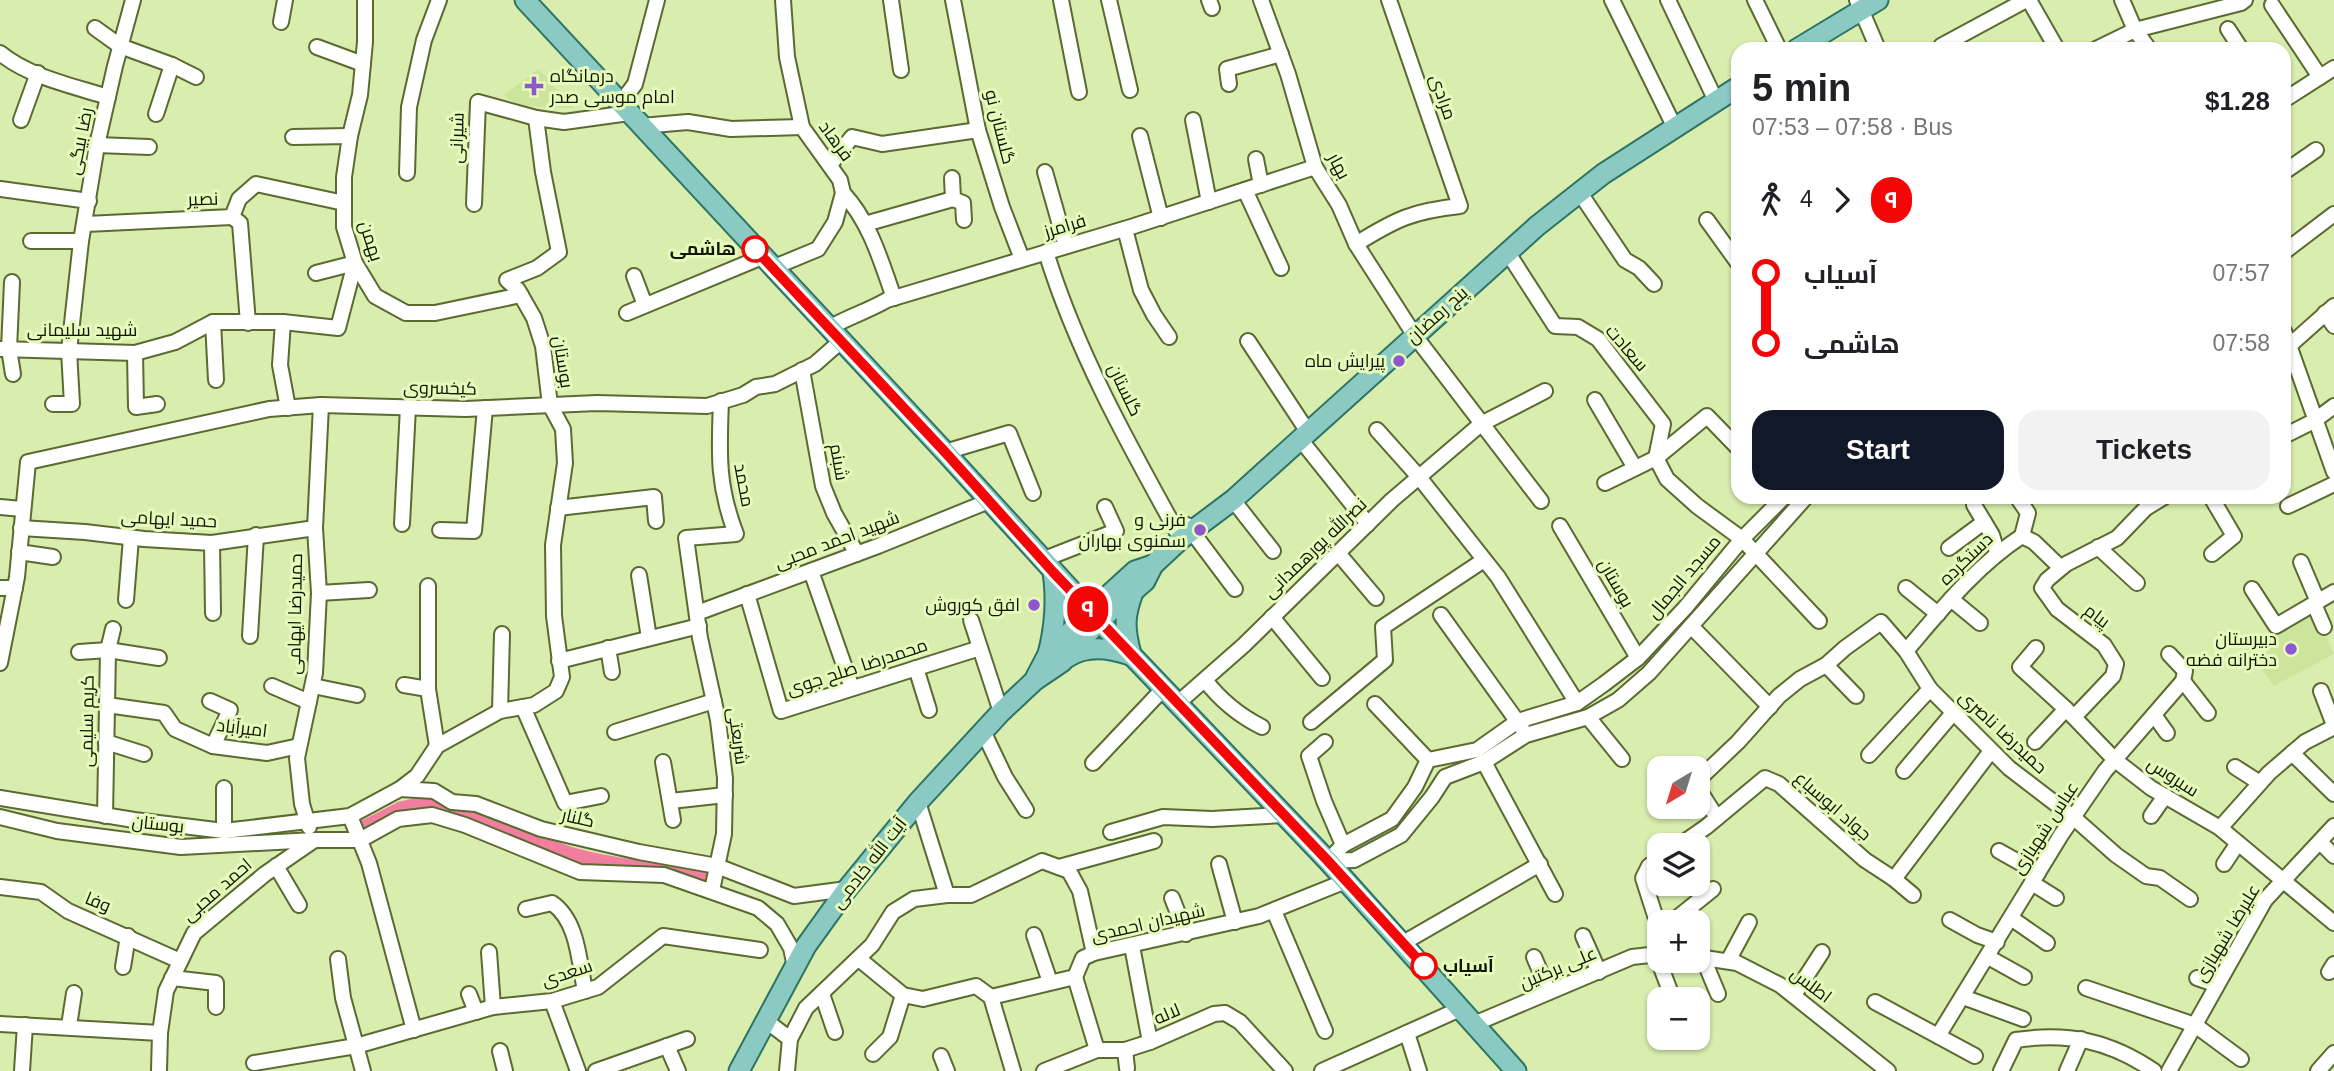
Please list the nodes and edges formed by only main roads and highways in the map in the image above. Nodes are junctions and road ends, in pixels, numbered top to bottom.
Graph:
1 (525, 0) edge
2 (1866, 3) edge
3 (1813, 42) edge
4 (1731, 91) edge
5 (1153, 565) junction
6 (1047, 566) junction
7 (1135, 590) junction
8 (1094, 617) junction
9 (1131, 656) junction
10 (1055, 659) junction
11 (739, 1071) edge
12 (1516, 1071) edge

1 - 6 main road
2 - 3 main road
4 - 5 main road, پنج رمضان
5 - 7 main road, پنج رمضان
5 - 8 main road, پنج رمضان
6 - 8 main road
6 - 10 main road
7 - 8 main road, پنج رمضان
7 - 9 main road
8 - 9 main road
8 - 10 main road, آیت الله خادمی
9 - 10 main road
9 - 12 main road
10 - 11 main road, آیت الله خادمی

